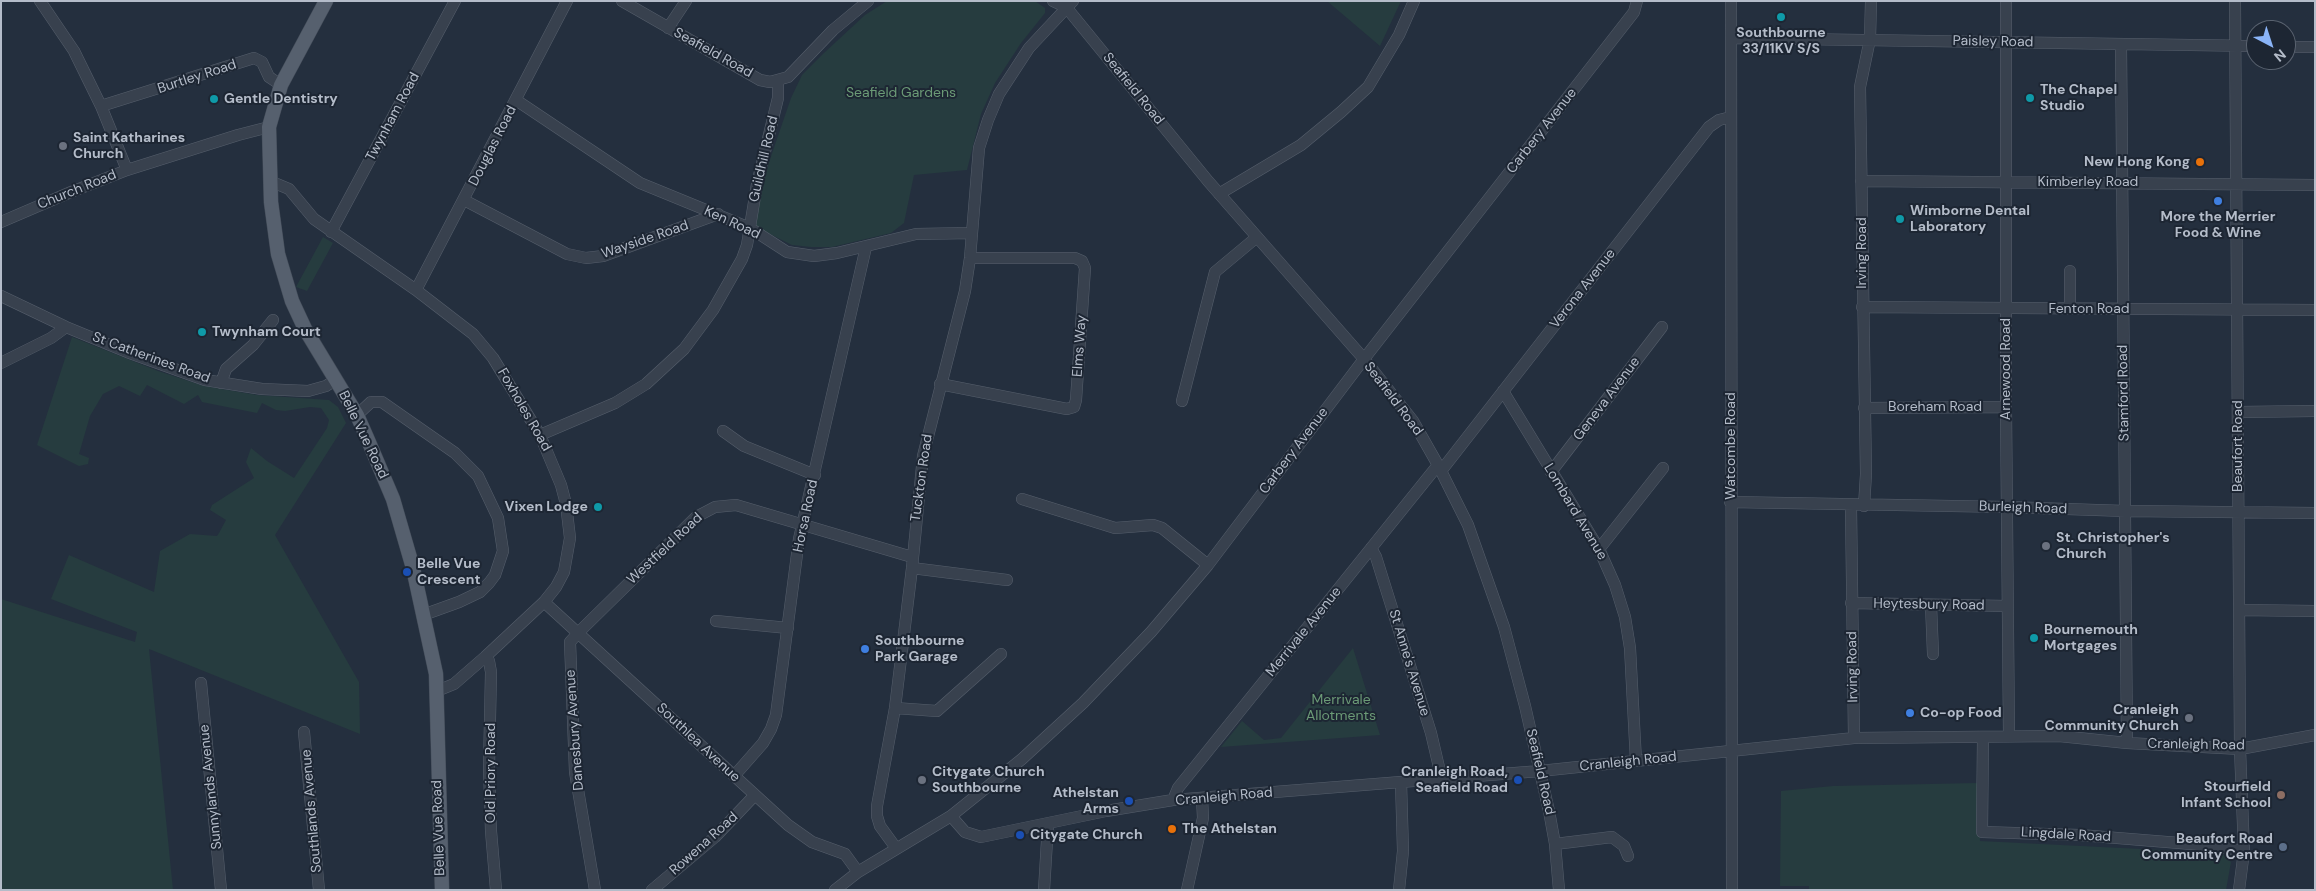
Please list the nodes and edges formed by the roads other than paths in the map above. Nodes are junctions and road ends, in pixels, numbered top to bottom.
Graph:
1 (40, 1) edge
2 (326, 1) edge
3 (455, 1) edge
4 (567, 1) edge
5 (622, 1) edge
6 (686, 1) edge
7 (868, 1) edge
8 (1054, 1) edge
9 (1414, 1) edge
10 (1636, 1) edge
11 (1731, 1) edge
12 (1871, 1) edge
13 (2006, 1) edge
14 (2235, 1) edge
15 (1069, 4) edge
16 (668, 28) junction
17 (1731, 38) junction
18 (1870, 39) junction
19 (2006, 42) junction
20 (2121, 44) junction
21 (2234, 46) junction
22 (2246, 46) edge
23 (2296, 46) edge
24 (2315, 47) edge
25 (778, 80) junction
26 (281, 84) junction
27 (516, 100) junction
28 (101, 106) junction
29 (1731, 117) junction
30 (269, 127) junction
31 (127, 170) junction
32 (1861, 181) junction
33 (2007, 182) junction
34 (2122, 183) junction
35 (270, 184) junction
36 (2236, 184) junction
37 (2315, 185) edge
38 (1219, 194) junction
39 (464, 200) junction
40 (718, 214) junction
41 (1, 222) edge
42 (750, 228) junction
43 (331, 232) junction
44 (972, 233) junction
45 (1257, 237) junction
46 (866, 247) junction
47 (970, 258) junction
48 (2070, 271) dead end
49 (416, 290) junction
50 (1, 296) edge
51 (1862, 306) junction
52 (2070, 308) junction
53 (2007, 309) junction
54 (2124, 309) junction
55 (2237, 310) junction
56 (2315, 310) edge
57 (273, 320) dead end
58 (66, 327) junction
59 (1662, 327) dead end
60 (1364, 359) junction
61 (1, 363) edge
62 (335, 380) junction
63 (221, 382) junction
64 (940, 384) junction
65 (1504, 391) junction
66 (1182, 401) dead end
67 (2006, 407) junction
68 (1864, 408) junction
69 (2315, 411) edge
70 (2238, 412) junction
71 (356, 415) junction
72 (723, 431) dead end
73 (540, 435) junction
74 (1440, 468) junction
75 (1664, 468) dead end
76 (1551, 472) junction
77 (815, 475) junction
78 (1022, 498) dead end
79 (1730, 502) junction
80 (1851, 506) junction
81 (1864, 506) junction
82 (2007, 507) junction
83 (2126, 511) junction
84 (2239, 512) junction
85 (2315, 513) edge
86 (802, 525) junction
87 (1371, 548) junction
88 (1599, 548) junction
89 (912, 563) junction
90 (1208, 565) junction
91 (1007, 580) dead end
92 (544, 602) junction
93 (1852, 603) junction
94 (1932, 605) junction
95 (2007, 606) junction
96 (2239, 610) junction
97 (2315, 611) edge
98 (424, 615) junction
99 (716, 620) dead end
100 (788, 628) junction
101 (579, 632) junction
102 (1001, 654) dead end
103 (1933, 654) dead end
104 (485, 657) junction
105 (201, 683) dead end
106 (437, 691) junction
107 (894, 708) junction
108 (304, 732) dead end
109 (2315, 735) edge
110 (2009, 736) junction
111 (1983, 737) junction
112 (1854, 738) junction
113 (2127, 743) junction
114 (2240, 749) junction
115 (1732, 750) junction
116 (1636, 761) junction
117 (1540, 771) junction
118 (734, 776) junction
119 (1442, 780) junction
120 (1401, 782) junction
121 (755, 795) junction
122 (1202, 798) junction
123 (1173, 800) junction
124 (951, 816) junction
125 (1048, 824) junction
126 (1555, 844) junction
127 (896, 848) junction
128 (2244, 851) junction
129 (1628, 856) dead end
130 (858, 872) junction
131 (221, 890) edge
132 (319, 890) edge
133 (442, 890) edge
134 (496, 890) edge
135 (595, 890) edge
136 (652, 890) edge
137 (834, 890) edge
138 (1044, 890) edge
139 (1187, 890) edge
140 (1399, 890) edge
141 (1559, 890) edge
142 (1732, 890) edge
143 (2239, 890) edge

1 - 28 street
2 - 26 main road, Belle Vue Road
3 - 43 street, Twynham Road
4 - 27 street, Douglas Road
5 - 16 street, Seafield Road
6 - 16 street
7 - 25 street
8 - 15 street, Seafield Road
9 - 38 street
10 - 60 street, Carbery Avenue
11 - 17 street, Watcombe Road
12 - 18 street, Irving Road
13 - 19 street, Arnewood Road
14 - 21 street, Beaufort Road
15 - 38 street, Seafield Road
15 - 44 street, Tuckton Road
16 - 25 street, Seafield Road
17 - 18 street, Paisley Road
17 - 29 street, Watcombe Road
18 - 19 street, Paisley Road
18 - 32 street, Irving Road
19 - 20 street, Paisley Road
19 - 33 street, Arnewood Road
20 - 21 street, Paisley Road
20 - 34 street, Stamford Road
21 - 22 street, Paisley Road
21 - 36 street, Beaufort Road
23 - 24 street
25 - 42 street, Guildhill Road
26 - 28 street, Burtley Road
26 - 30 main road, Belle Vue Road
27 - 39 street, Douglas Road
27 - 40 street, Ken Road
28 - 31 street
29 - 65 street, Verona Avenue
29 - 79 street, Watcombe Road
30 - 31 street, Church Road
30 - 35 main road, Belle Vue Road
31 - 41 street, Church Road
32 - 33 street, Kimberley Road
32 - 51 street, Irving Road
33 - 34 street, Kimberley Road
33 - 53 street, Arnewood Road
34 - 36 street, Kimberley Road
34 - 54 street, Stamford Road
35 - 43 street, Foxholes Road
35 - 62 main road, Belle Vue Road
36 - 37 street, Kimberley Road
36 - 55 street, Beaufort Road
38 - 45 street, Seafield Road
39 - 40 street, Wayside Road
39 - 49 street, Douglas Road
40 - 42 street, Ken Road
42 - 46 street, Ken Road
42 - 73 street, Guildhill Road
43 - 49 street, Foxholes Road
44 - 46 street, Ken Road
44 - 47 street, Tuckton Road
45 - 60 street, Seafield Road
45 - 66 street
46 - 77 street, Horsa Road
47 - 64 street, Tuckton Road
47 - 64 street, Elms Way
48 - 52 street
49 - 73 street, Foxholes Road
50 - 58 street, St Catherines Road
51 - 53 street, Fenton Road
51 - 68 street, Irving Road
52 - 53 street, Fenton Road
52 - 54 street, Fenton Road
53 - 67 street, Arnewood Road
54 - 55 street, Fenton Road
54 - 83 street, Stamford Road
55 - 56 street, Fenton Road
55 - 70 street, Beaufort Road
57 - 63 street
58 - 61 street
58 - 63 street, St Catherines Road
59 - 76 street, Geneva Avenue
60 - 74 street, Seafield Road
60 - 90 street, Carbery Avenue
62 - 63 street, St Catherines Road
62 - 71 main road, Belle Vue Road
64 - 89 street, Tuckton Road
65 - 74 street, Verona Avenue
65 - 76 street, Lombard Avenue
67 - 68 street, Boreham Road
67 - 82 street, Arnewood Road
68 - 81 street, Irving Road
69 - 70 street
70 - 84 street, Beaufort Road
71 - 98 main road, Belle Vue Road
71 - 98 street
72 - 77 street
73 - 92 street, Foxholes Road
74 - 87 street, Merrivale Avenue
74 - 117 street, Seafield Road
75 - 88 street
76 - 88 street, Lombard Avenue
77 - 86 street, Horsa Road
78 - 90 street
79 - 80 street, Burleigh Road
79 - 115 street, Watcombe Road
80 - 81 street, Burleigh Road
80 - 93 street, Irving Road
81 - 82 street, Burleigh Road
82 - 83 street, Burleigh Road
82 - 95 street, Arnewood Road
83 - 84 street, Burleigh Road
83 - 113 street, Stamford Road
84 - 85 street, Burleigh Road
84 - 96 street, Beaufort Road
86 - 89 street, Westfield Road
86 - 100 street, Horsa Road
86 - 101 street, Westfield Road
87 - 119 street, St Anne's Avenue
87 - 123 street, Merrivale Avenue
88 - 116 street, Lombard Avenue
89 - 91 street, Westfield Road
89 - 107 street, Tuckton Road
90 - 124 street, Carbery Avenue
92 - 101 street, Southlea Avenue
92 - 104 street, Foxholes Road
93 - 94 street, Heytesbury Road
93 - 112 street, Irving Road
94 - 95 street, Heytesbury Road
94 - 103 street
95 - 110 street, Arnewood Road
96 - 97 street
96 - 114 street, Beaufort Road
98 - 106 main road, Belle Vue Road
99 - 100 street
100 - 118 street, Horsa Road
101 - 118 street, Southlea Avenue
101 - 135 street, Danesbury Avenue
102 - 107 street
104 - 106 street, Foxholes Road
104 - 134 street, Old Priory Road
105 - 131 street, Sunnylands Avenue
106 - 133 main road, Belle Vue Road
107 - 127 street, Tuckton Road
108 - 132 street, Southlands Avenue
109 - 114 street, Cranleigh Road
110 - 111 street, Cranleigh Road
110 - 113 street, Cranleigh Road
111 - 112 street, Cranleigh Road
111 - 128 street, Lingdale Road
112 - 115 street, Cranleigh Road
113 - 114 street, Cranleigh Road
114 - 128 street, Beaufort Road
115 - 116 street, Cranleigh Road
115 - 142 street, Watcombe Road
116 - 117 street, Cranleigh Road
117 - 119 street, Cranleigh Road
117 - 126 street, Seafield Road
118 - 121 street, Southlea Avenue
119 - 120 street, Cranleigh Road
120 - 122 street, Cranleigh Road
120 - 140 street
121 - 130 street, Southlea Avenue
121 - 136 street, Rowena Road
122 - 123 street, Cranleigh Road
122 - 139 street
123 - 125 street, Cranleigh Road
124 - 125 street, Cranleigh Road
124 - 127 street, Carbery Avenue
125 - 138 street
126 - 129 street
126 - 141 street, Seafield Road
127 - 130 street
128 - 143 street, Beaufort Road
130 - 137 street

